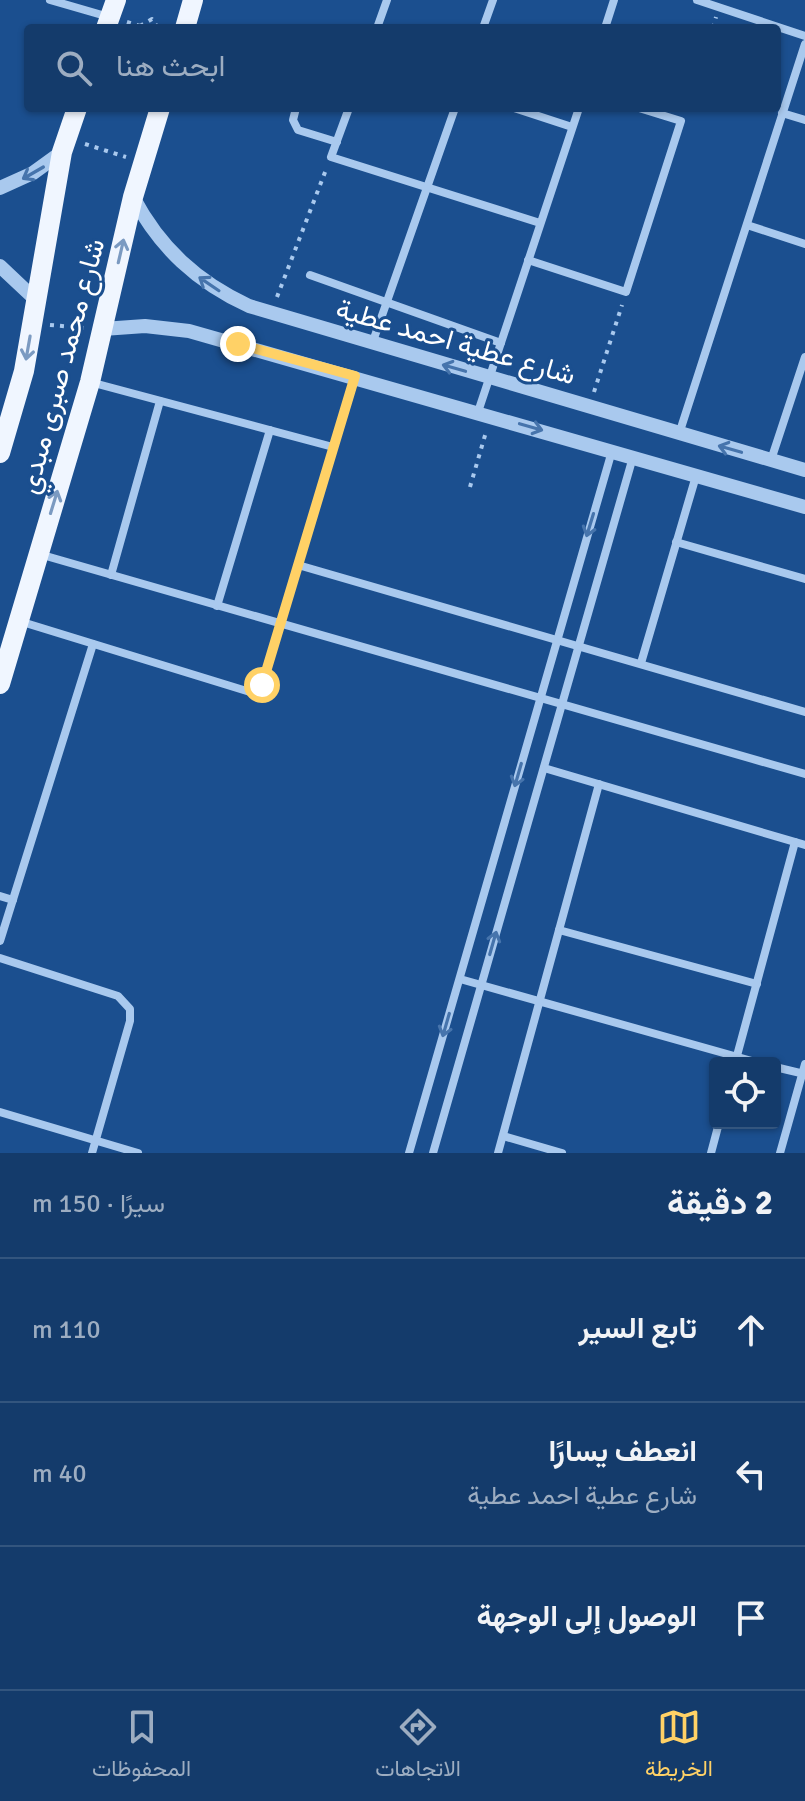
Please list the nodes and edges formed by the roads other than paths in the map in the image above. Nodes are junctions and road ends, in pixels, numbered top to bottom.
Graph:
1 (50, 0) edge
2 (193, 0) edge
3 (387, 0) edge
4 (493, 0) edge
5 (614, 0) edge
6 (703, 1) edge
7 (110, 15) edge
8 (186, 24) edge
9 (378, 24) edge
10 (484, 24) edge
11 (606, 24) edge
12 (770, 24) edge
13 (781, 28) edge
14 (805, 36) edge
15 (805, 44) edge
16 (76, 112) edge
17 (159, 112) edge
18 (295, 112) edge
19 (348, 112) edge
20 (454, 112) edge
21 (526, 112) edge
22 (578, 112) edge
23 (652, 112) edge
24 (782, 113) junction
25 (805, 120) edge
26 (572, 127) junction
27 (337, 142) junction
28 (64, 146) junction
29 (427, 187) junction
30 (0, 188) edge
31 (133, 197) junction
32 (540, 223) junction
33 (747, 225) junction
34 (805, 244) edge
35 (528, 260) junction
36 (0, 266) edge
37 (310, 275) dead end
38 (36, 300) junction
39 (387, 302) junction
40 (103, 329) junction
41 (501, 343) junction
42 (372, 344) junction
43 (805, 357) edge
44 (355, 376) junction
45 (489, 379) junction
46 (90, 382) junction
47 (160, 401) junction
48 (484, 414) junction
49 (270, 430) junction
50 (679, 434) junction
51 (333, 447) junction
52 (612, 451) junction
53 (0, 453) edge
54 (633, 457) junction
55 (771, 460) junction
56 (805, 470) edge
57 (696, 475) junction
58 (805, 507) edge
59 (676, 542) junction
60 (38, 554) junction
61 (298, 565) junction
62 (111, 575) junction
63 (805, 579) edge
64 (217, 606) junction
65 (18, 621) junction
66 (280, 625) junction
67 (556, 638) junction
68 (93, 644) junction
69 (579, 645) junction
70 (641, 663) junction
71 (0, 684) edge
72 (540, 699) junction
73 (563, 704) junction
74 (805, 712) edge
75 (544, 768) junction
76 (805, 774) edge
77 (599, 784) junction
78 (795, 842) junction
79 (805, 845) edge
80 (0, 896) edge
81 (13, 900) junction
82 (559, 930) junction
83 (0, 941) edge
84 (0, 958) edge
85 (460, 979) junction
86 (757, 984) junction
87 (481, 985) junction
88 (539, 1001) junction
89 (726, 1057) edge
90 (737, 1057) edge
91 (805, 1064) edge
92 (781, 1068) edge
93 (804, 1074) edge
94 (0, 1112) edge
95 (717, 1129) edge
96 (503, 1136) junction
97 (95, 1140) junction
98 (92, 1153) edge
99 (138, 1153) edge
100 (409, 1153) edge
101 (433, 1153) edge
102 (498, 1153) edge
103 (562, 1153) edge
104 (711, 1153) edge
105 (780, 1153) edge

1 - 7 street
2 - 8 main road
3 - 9 street
4 - 10 street
5 - 11 street
6 - 12 street
13 - 14 street
15 - 24 street
16 - 28 main road, شارع محمد صبرى مبدي
17 - 31 main road, شارع محمد صبرى مبدي
18 - 27 street
19 - 27 street
20 - 29 street
21 - 26 street
22 - 26 street
23 - 35 street
24 - 25 street
24 - 33 street
26 - 32 street
27 - 29 street
28 -> 30 street
28 - 38 main road, شارع محمد صبرى مبدي
29 - 32 street
29 - 39 street
40 -> 31 main road, شارع محمد صبرى مبدي
42 -> 31 street, شارع عطية احمد عطية
32 - 35 street
33 - 34 street
33 - 50 street
35 - 41 street
36 - 38 street
37 - 39 street
38 -> 53 main road, شارع محمد صبرى مبدي
39 - 41 street
39 - 42 street
40 - 44 street
40 - 46 main road, شارع محمد صبرى مبدي
41 - 45 street
45 -> 42 street, شارع عطية احمد عطية
43 - 55 street
44 - 48 street
44 - 51 street
45 - 48 street
45 - 50 street, شارع عطية احمد عطية
46 - 47 street
60 -> 46 main road, شارع محمد صبرى مبدي
47 - 49 street
47 - 62 street
48 -> 52 street
49 - 51 street
49 - 64 street
55 -> 50 street, شارع عطية احمد عطية
51 - 61 street
52 - 54 street
52 -> 67 street
54 - 57 street
54 - 69 street
55 - 56 street, شارع عطية احمد عطية
57 - 58 street
57 - 59 street
59 - 63 street
59 - 70 street
60 - 62 street
60 - 65 main road, شارع محمد صبرى مبدي
61 - 66 street
61 - 67 street
62 - 64 street
64 - 66 street
65 - 68 street
65 - 71 main road, شارع محمد صبرى مبدي
66 - 68 street
66 - 72 street
67 - 69 street
67 - 72 street
68 - 81 street
69 - 70 street
69 - 73 street
70 - 74 street
72 - 73 street
72 -> 85 street
73 - 75 street
73 - 76 street
75 - 77 street
87 -> 75 street
77 - 78 street
77 - 82 street
78 - 79 street
78 - 86 street
80 - 81 street
81 - 83 street
82 - 86 street
82 - 88 street
84 - 97 street
85 - 87 street
85 -> 100 street
86 - 90 street
87 - 88 street
87 - 101 street
88 - 89 street
88 - 96 street
91 - 93 street
92 - 93 street
93 - 105 street
94 - 97 street
95 - 104 street
96 - 102 street
96 - 103 street
97 - 98 street
97 - 99 street

